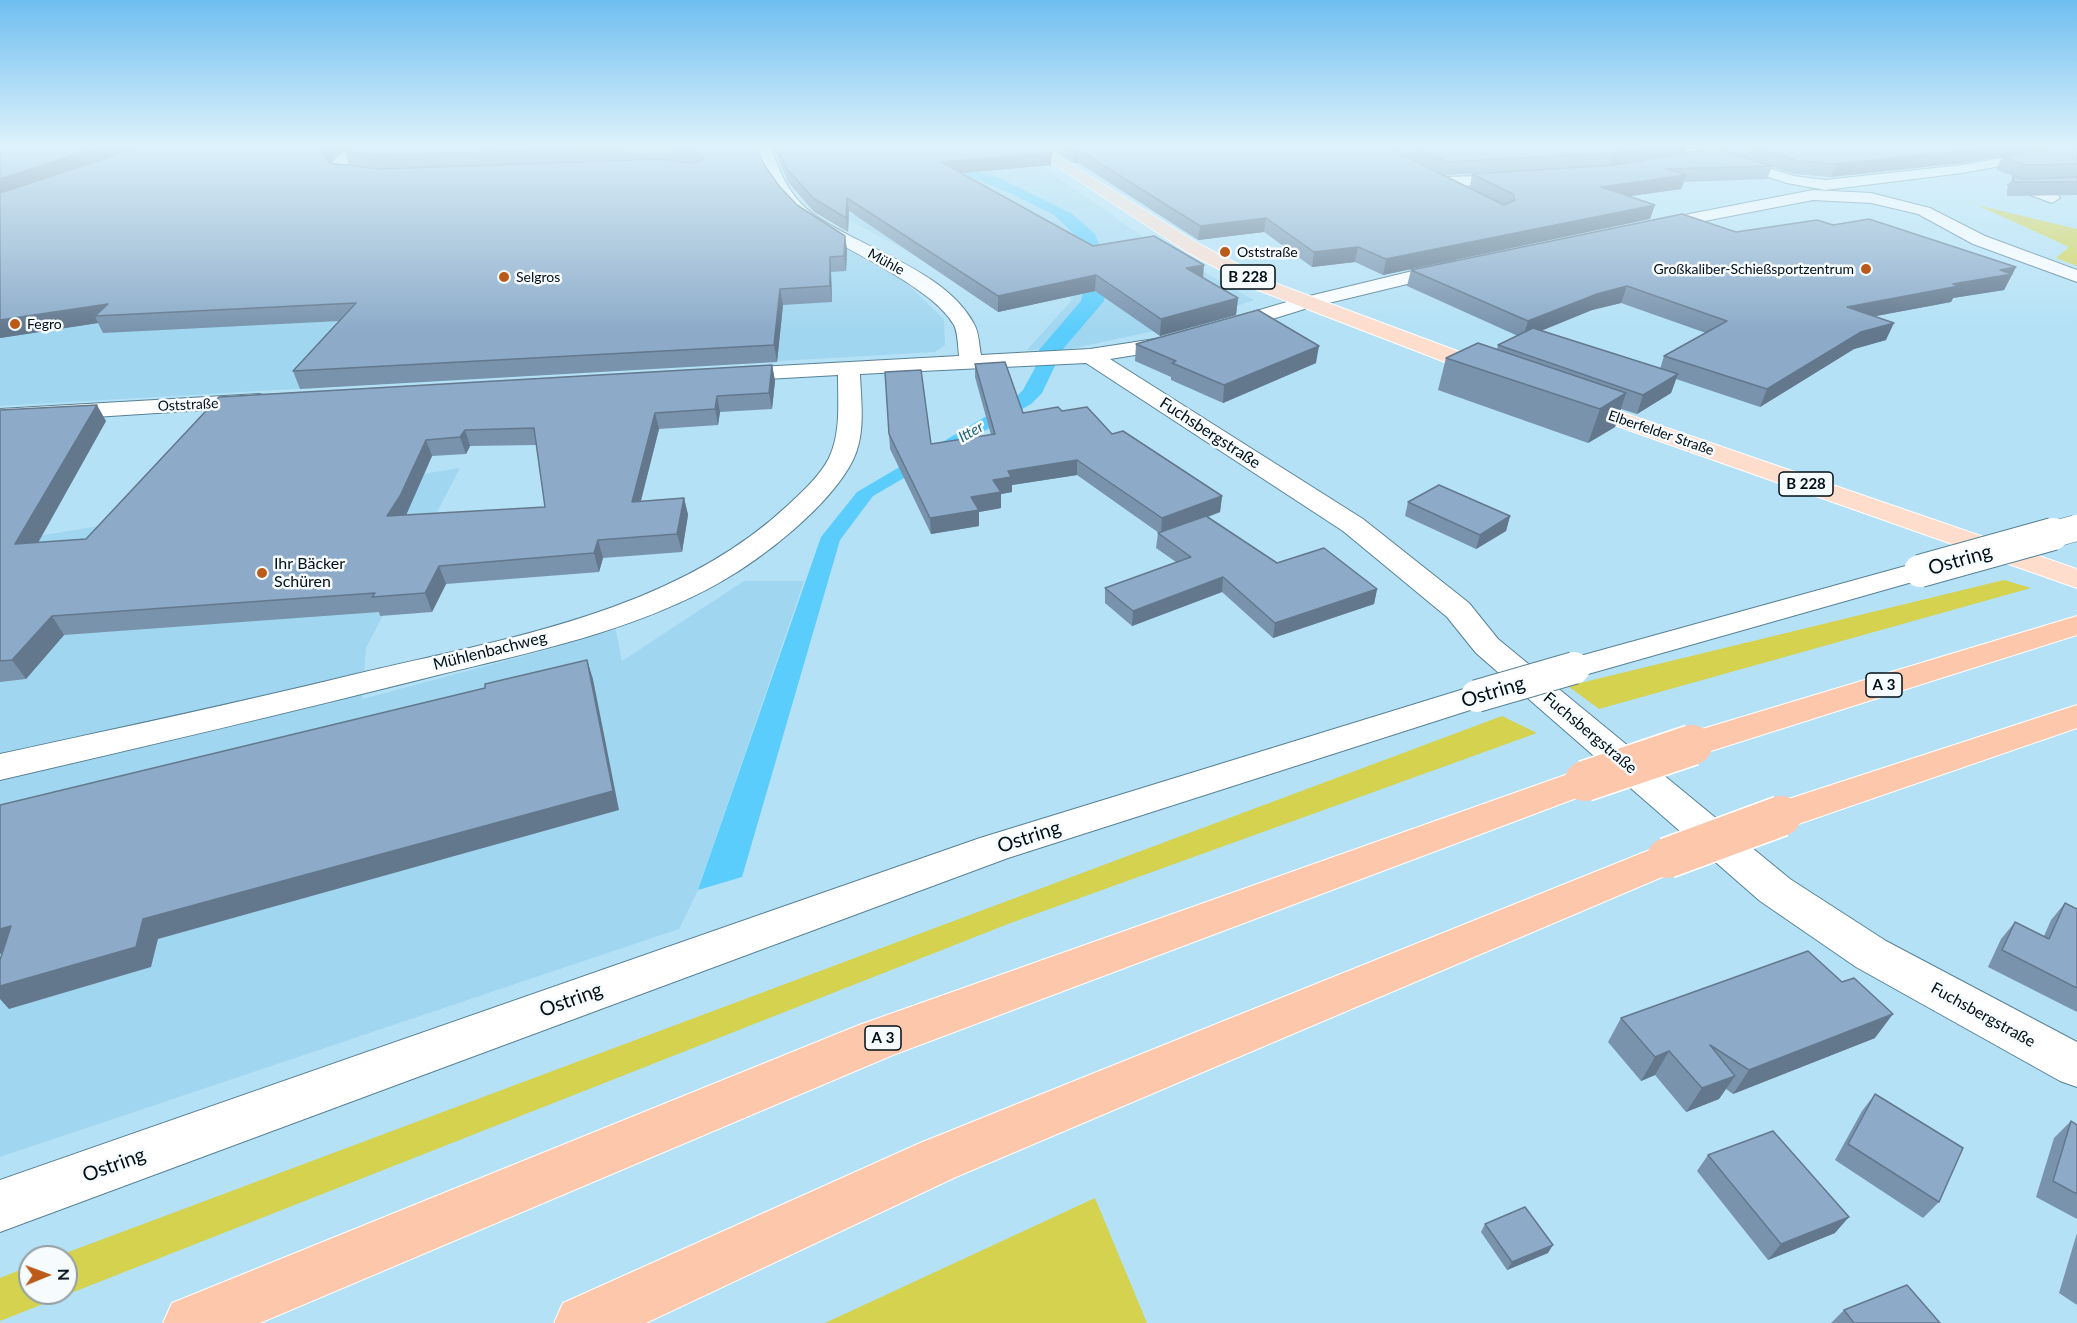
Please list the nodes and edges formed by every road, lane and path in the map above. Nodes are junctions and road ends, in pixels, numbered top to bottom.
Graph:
1 (798, 208) edge
2 (1130, 208) edge
3 (1745, 208) edge
4 (1912, 208) edge
5 (1627, 231) edge
6 (1475, 262) edge
7 (2077, 276) edge
8 (1304, 303) junction
9 (1077, 357) junction
10 (971, 362) junction
11 (849, 368) junction
12 (704, 375) edge
13 (1513, 380) edge
14 (1557, 396) edge
15 (278, 400) edge
16 (0, 416) edge
17 (2077, 528) edge
18 (2077, 579) edge
19 (2076, 625) edge
20 (2077, 716) edge
21 (0, 767) edge
22 (2077, 1066) edge
23 (0, 1206) edge
24 (192, 1323) edge
25 (583, 1323) edge

1 - 10 street, Mühle
2 - 8 main road, B 228
3 - 5 street
4 - 7 street
6 - 8 street
8 - 9 street
8 - 13 main road, B 228
9 - 10 street
9 - 22 street, Fuchsbergstraße
10 - 11 street
11 - 12 street
11 - 21 street, Mühlenbachweg
14 - 18 main road, Elberfelder Straße / B 228
15 - 16 street, Oststraße
17 - 23 street, Ostring, bridge
19 - 24 highway, A 3, bridge
20 - 25 highway, bridge

